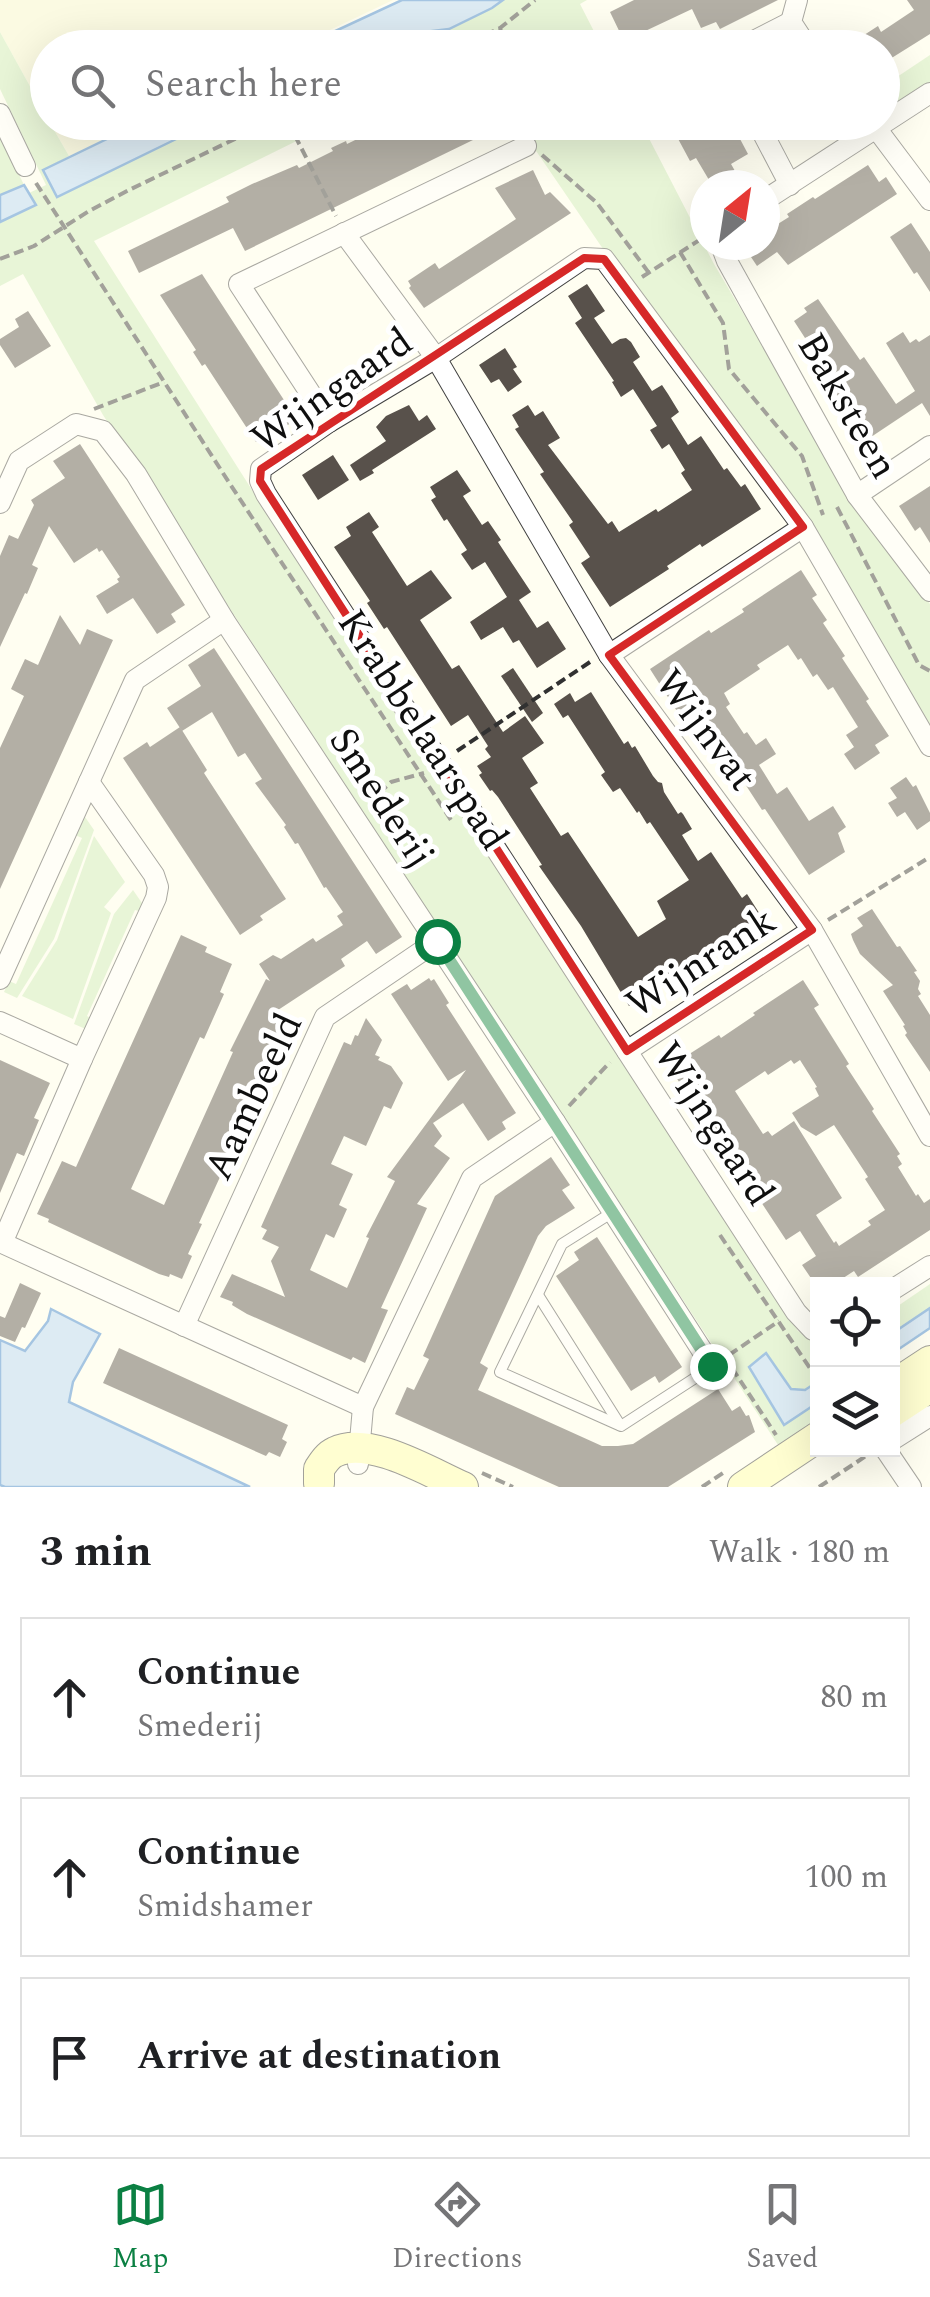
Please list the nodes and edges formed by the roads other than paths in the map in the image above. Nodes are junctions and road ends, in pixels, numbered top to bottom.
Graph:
1 (797, 0) edge
2 (791, 22) junction
3 (775, 30) edge
4 (796, 30) edge
5 (930, 93) edge
6 (900, 110) edge
7 (0, 114) edge
8 (766, 140) edge
9 (852, 140) edge
10 (877, 140) edge
11 (531, 147) road end
12 (25, 166) road end
13 (790, 185) junction
14 (780, 191) edge
15 (930, 200) edge
16 (344, 232) junction
17 (727, 260) edge
18 (436, 358) junction
19 (329, 422) junction
20 (930, 446) edge
21 (857, 495) junction
22 (0, 503) edge
23 (803, 528) junction
24 (930, 591) edge
25 (224, 620) junction
26 (599, 658) junction
27 (930, 746) edge
28 (89, 782) junction
29 (812, 930) junction
30 (437, 941) junction
31 (0, 979) edge
32 (0, 1022) edge
33 (618, 1057) junction
34 (82, 1060) junction
35 (556, 1122) junction
36 (930, 1136) edge
37 (613, 1212) junction
38 (1, 1242) edge
39 (930, 1266) edge
40 (900, 1285) edge
41 (538, 1295) junction
42 (184, 1326) junction
43 (810, 1328) edge
44 (930, 1361) edge
45 (719, 1362) joint
46 (900, 1381) edge
47 (930, 1387) edge
48 (362, 1407) junction
49 (900, 1407) edge
50 (930, 1416) edge
51 (621, 1426) junction
52 (900, 1435) edge
53 (810, 1441) edge
54 (359, 1456) junction
55 (823, 1457) edge
56 (891, 1457) edge
57 (738, 1477) edge
58 (318, 1485) edge
59 (418, 1487) edge
60 (463, 1487) edge
61 (776, 1487) edge
62 (911, 1487) edge

1 - 2 street
2 - 3 street
2 - 4 street
5 - 6 street
7 - 12 street
8 - 13 street
9 - 13 street
10 - 15 street
11 - 16 street
13 - 14 street
16 - 18 street, Wijnvat
16 - 19 street
17 - 21 street, Baksteen
18 - 19 street, Wijngaard
18 - 23 street, Wijngaard
18 - 26 street, Wijnvat
19 - 33 street, Wijngaard
20 - 21 street
21 - 24 street, Baksteen
22 - 25 street, Smederij
23 - 26 street
23 - 27 street, Wijngaard
25 - 28 street
25 - 30 street, Smederij
26 - 29 street, Wijnvat
28 - 31 street
28 - 34 street
29 - 33 street, Wijnrank
29 - 36 street, Wijnvat
30 - 35 street, Smederij
30 - 42 street, Aambeeld
32 - 34 street
33 - 43 street, Wijngaard
34 - 38 street
35 - 37 street, Smederij
35 - 48 street
37 - 41 lane
37 - 45 street, Smederij
38 - 42 street
39 - 40 street
41 - 51 lane
41 - 51 lane
42 - 48 street
44 - 46 street
45 - 51 lane
47 - 49 street
48 - 54 street
50 - 52 street
53 - 57 street
54 - 58 street
54 - 59 street
54 - 60 street
55 - 61 street
56 - 62 street

